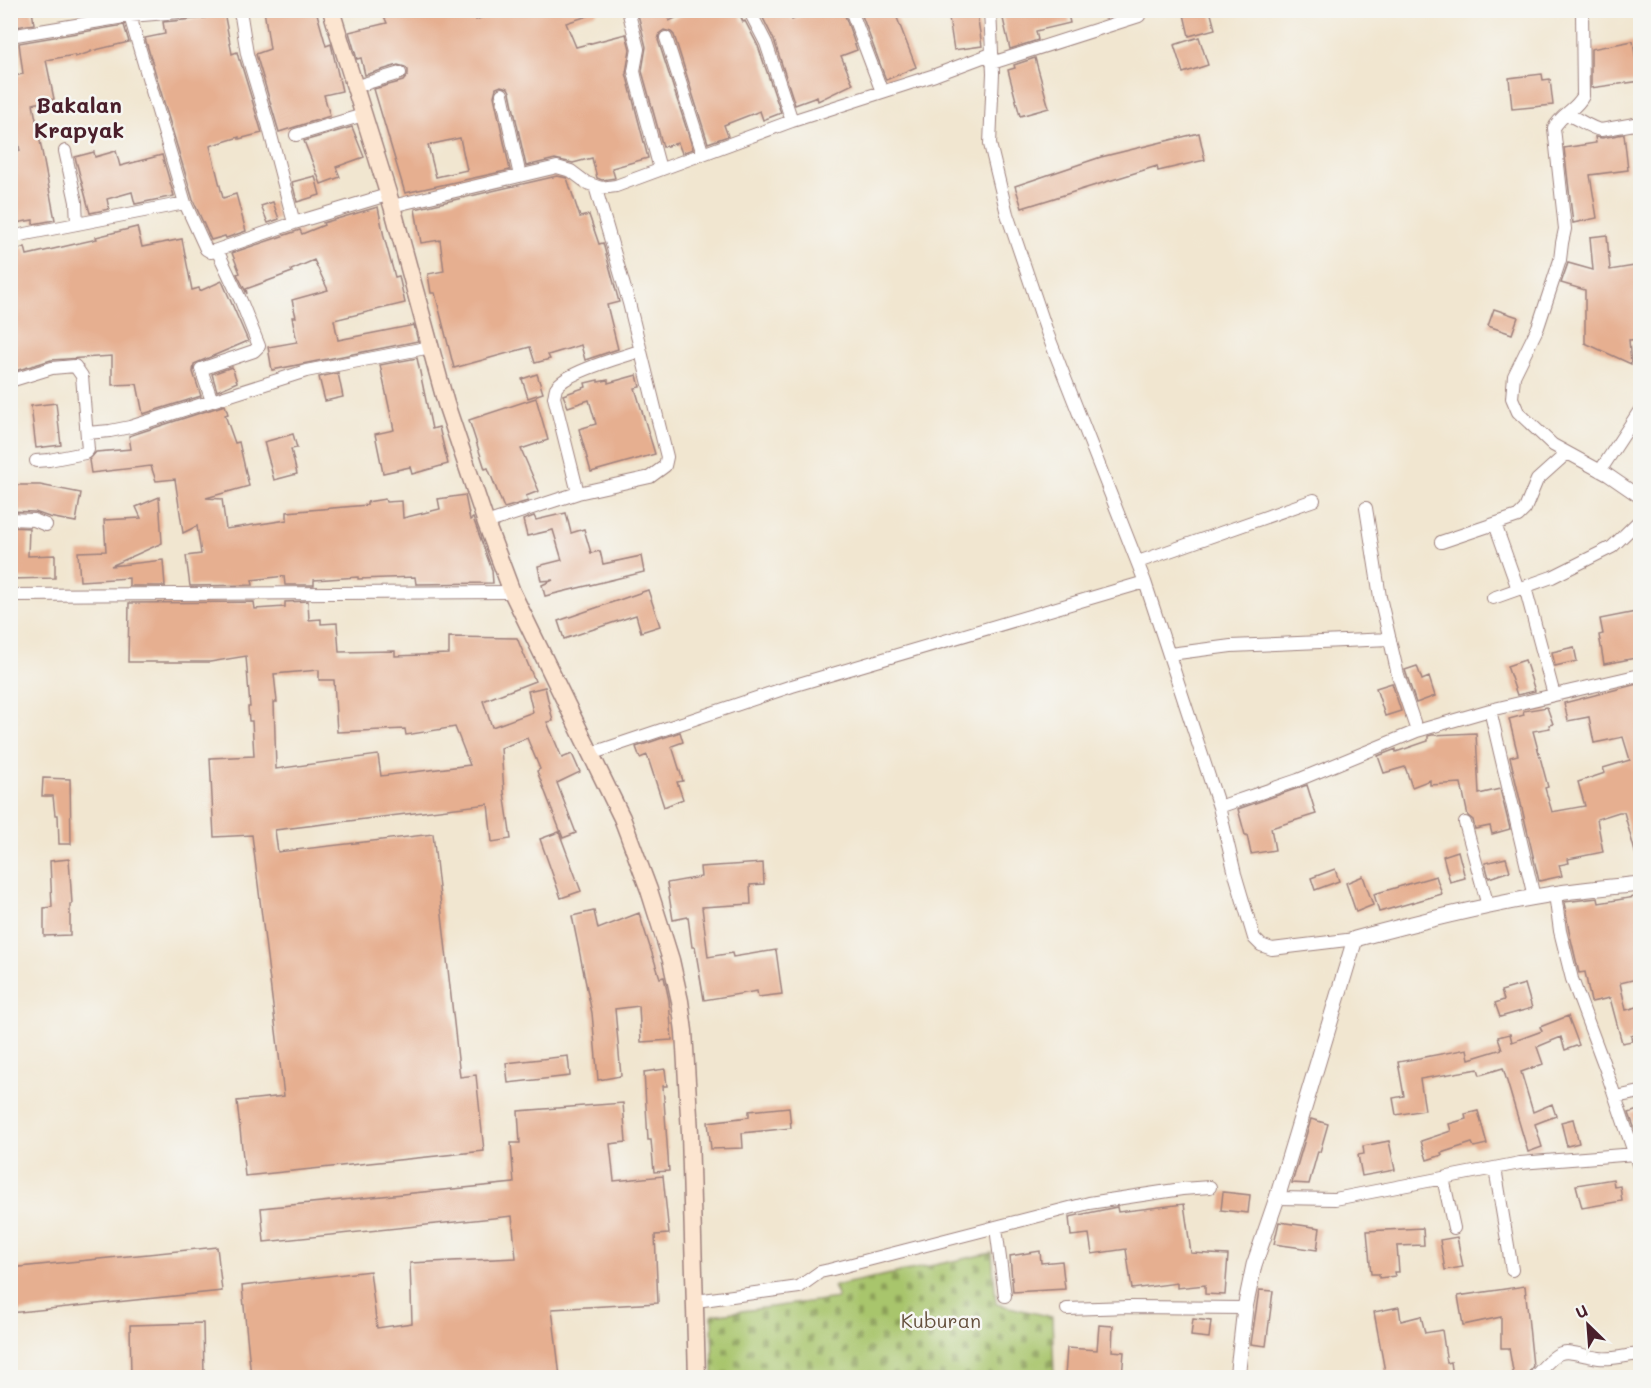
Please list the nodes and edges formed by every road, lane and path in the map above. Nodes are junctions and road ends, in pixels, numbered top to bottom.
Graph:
1 (204, 10) edge
2 (236, 10) edge
3 (331, 10) edge
4 (628, 10) edge
5 (749, 10) edge
6 (851, 10) edge
7 (990, 10) edge
8 (1582, 10) edge
9 (130, 16) junction
10 (1139, 16) dead end
11 (10, 36) edge
12 (666, 38) dead end
13 (992, 58) junction
14 (399, 73) dead end
15 (354, 87) junction
16 (882, 92) junction
17 (502, 94) dead end
18 (1566, 114) junction
19 (363, 115) junction
20 (792, 121) junction
21 (1641, 123) edge
22 (296, 135) dead end
23 (65, 151) dead end
24 (703, 154) junction
25 (660, 170) junction
26 (520, 176) junction
27 (596, 186) junction
28 (389, 200) junction
29 (185, 203) junction
30 (294, 223) junction
31 (77, 224) junction
32 (10, 237) edge
33 (217, 250) junction
34 (431, 347) junction
35 (640, 351) junction
36 (10, 381) edge
37 (212, 401) junction
38 (1641, 410) edge
39 (87, 433) junction
40 (1567, 453) junction
41 (36, 461) dead end
42 (1600, 471) junction
43 (578, 493) junction
44 (1641, 497) edge
45 (1314, 500) dead end
46 (1366, 508) dead end
47 (10, 519) edge
48 (1641, 520) edge
49 (486, 523) junction
50 (1495, 524) junction
51 (46, 525) dead end
52 (1442, 542) dead end
53 (1138, 562) junction
54 (1145, 582) junction
55 (1522, 588) junction
56 (512, 592) junction
57 (10, 595) edge
58 (1493, 598) dead end
59 (1390, 639) junction
60 (1170, 654) junction
61 (1641, 675) edge
62 (1554, 695) junction
63 (1490, 710) junction
64 (1417, 731) junction
65 (590, 754) junction
66 (1219, 807) junction
67 (1465, 823) dead end
68 (1641, 884) edge
69 (1556, 894) junction
70 (1534, 897) junction
71 (1488, 906) junction
72 (1355, 939) junction
73 (1641, 1092) edge
74 (1616, 1097) junction
75 (1635, 1154) junction
76 (1495, 1168) junction
77 (1641, 1170) edge
78 (1443, 1178) junction
79 (1210, 1187) dead end
80 (1277, 1198) junction
81 (996, 1228) junction
82 (1454, 1228) dead end
83 (1512, 1270) dead end
84 (1005, 1296) dead end
85 (696, 1302) junction
86 (1245, 1308) junction
87 (1068, 1309) dead end
88 (1641, 1354) edge
89 (1537, 1374) dead end
90 (697, 1377) edge
91 (1237, 1377) edge

1 - 9 street
2 - 30 street
3 - 15 main road
4 - 25 street
5 - 20 street
6 - 16 street
7 - 13 street
8 - 18 street
9 - 11 street
9 - 29 street
10 - 13 street
12 - 24 street
13 - 16 street
13 - 53 street
14 - 15 street
15 - 19 main road
16 - 20 street
17 - 26 street
18 - 21 street
18 - 40 street
19 - 22 street
19 - 28 main road
20 - 24 street
23 - 31 street
24 - 25 street
25 - 27 street
26 - 27 street
26 - 28 street
27 - 35 street
28 - 30 street
28 - 34 main road
29 - 31 street
29 - 33 street
30 - 33 street
31 - 32 street
33 - 37 street
34 - 37 street
34 - 49 main road
35 - 43 street
35 - 43 street
36 - 39 street
37 - 39 street
38 - 42 street
39 - 41 street
40 - 42 street
40 - 50 street
42 - 44 street
43 - 49 street
45 - 53 street
46 - 59 street
47 - 51 street
48 - 55 street
49 - 56 main road
50 - 52 street
50 - 55 street
53 - 54 street
54 - 60 street
54 - 65 street
55 - 58 street
55 - 62 street
56 - 57 street
56 - 65 main road
59 - 60 street
59 - 64 street
60 - 66 street
61 - 62 street
62 - 63 street
63 - 64 street
63 - 70 street
64 - 66 street
65 - 85 main road
66 - 72 street
67 - 71 street
68 - 69 street
69 - 70 street
69 - 74 street
70 - 71 street
71 - 72 street
72 - 80 street
73 - 74 street
74 - 75 street
75 - 76 street
75 - 77 street
76 - 78 street
76 - 83 street
78 - 80 street
78 - 82 street
79 - 81 street
80 - 86 street
81 - 84 street
81 - 85 street
85 - 90 main road
86 - 87 street
86 - 91 street
88 - 89 street

